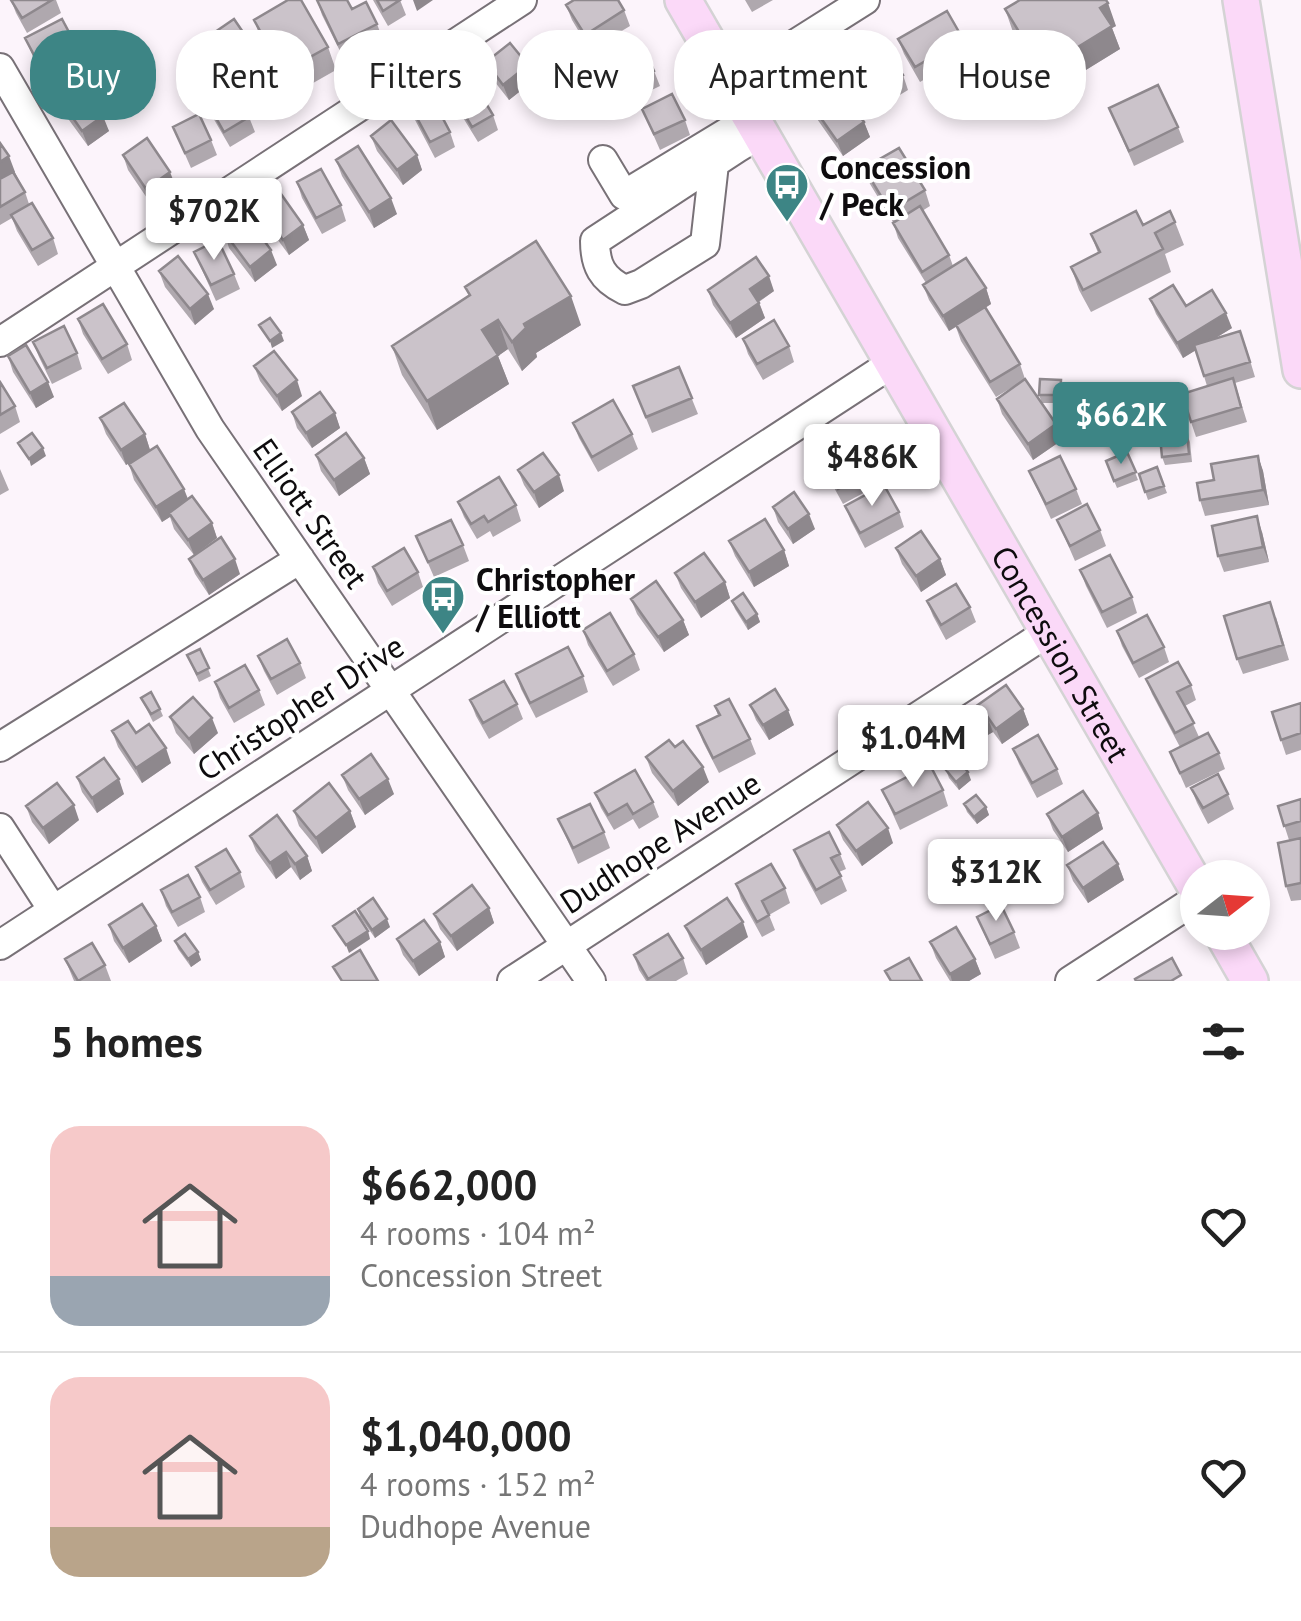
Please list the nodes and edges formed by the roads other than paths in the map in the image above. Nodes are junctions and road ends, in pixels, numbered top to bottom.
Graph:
1 (522, 0) edge
2 (683, 0) edge
3 (865, 0) edge
4 (1240, 0) edge
5 (700, 30) edge
6 (818, 30) edge
7 (0, 68) edge
8 (752, 120) edge
9 (755, 126) junction
10 (603, 160) dead end
11 (714, 164) junction
12 (114, 268) junction
13 (0, 342) edge
14 (891, 364) junction
15 (1301, 370) edge
16 (300, 559) junction
17 (1048, 632) junction
18 (390, 689) junction
19 (0, 747) edge
20 (0, 828) edge
21 (1181, 860) edge
22 (54, 910) junction
23 (1180, 910) edge
24 (0, 945) edge
25 (565, 945) junction
26 (1232, 950) edge
27 (512, 981) edge
28 (591, 981) edge
29 (1070, 981) edge
30 (1250, 981) edge

1 - 12 street
2 - 5 main road, Concession Street
3 - 6 street
4 - 15 main road
7 - 12 street, Elliott Street
8 - 9 main road, Concession Street
9 - 10 street
9 - 11 street
9 - 14 main road, Concession Street
11 - 11 street
12 - 13 street
12 - 16 street, Elliott Street
14 - 17 main road, Concession Street
14 - 18 street, Christopher Drive
16 - 18 street, Elliott Street
16 - 19 street
17 - 21 main road, Concession Street
17 - 25 street, Dudhope Avenue
18 - 22 street, Christopher Drive
18 - 25 street, Elliott Street
20 - 22 street
22 - 24 street, Christopher Drive
23 - 29 street
25 - 27 street, Dudhope Avenue
25 - 28 street, Elliott Street
26 - 30 main road

